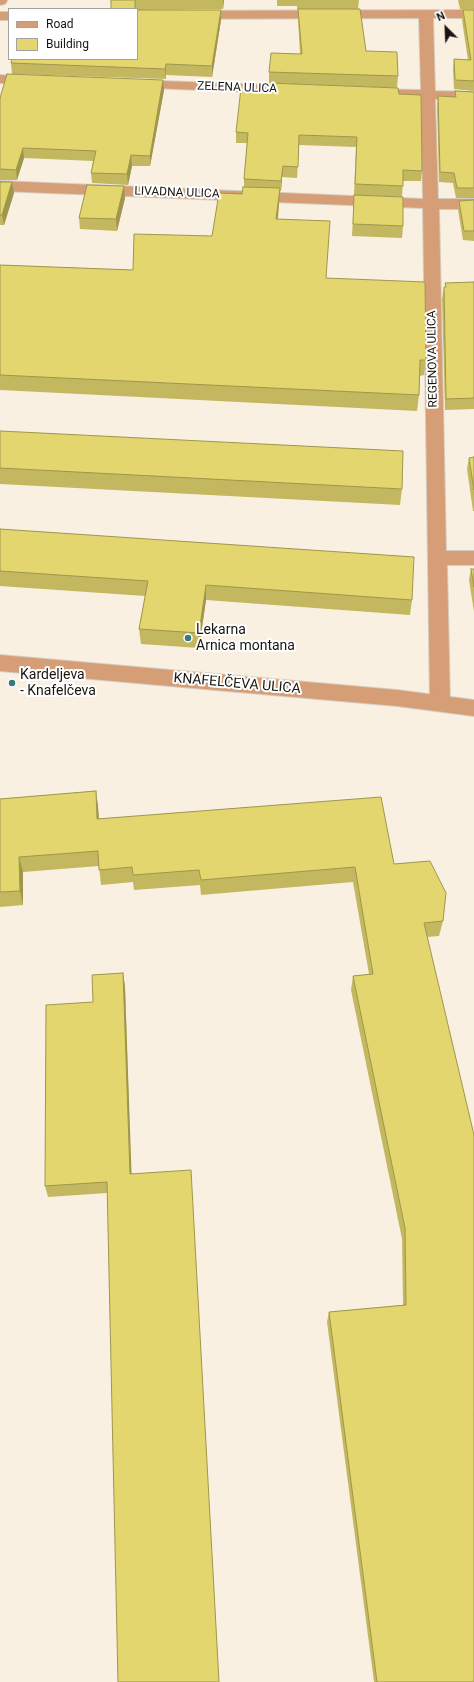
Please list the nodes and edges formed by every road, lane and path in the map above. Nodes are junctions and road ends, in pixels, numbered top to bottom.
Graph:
1 (302, 0) edge
2 (302, 14) junction
3 (426, 14) junction
4 (474, 14) edge
5 (138, 15) edge
6 (0, 80) edge
7 (48, 81) edge
8 (119, 84) edge
9 (309, 90) edge
10 (356, 92) edge
11 (428, 95) junction
12 (474, 96) edge
13 (0, 186) edge
14 (430, 204) junction
15 (474, 204) edge
16 (437, 558) junction
17 (474, 558) edge
18 (0, 663) edge
19 (440, 703) junction
20 (474, 708) edge

1 - 2 street
2 - 3 street
2 - 5 street
3 - 4 street
3 - 11 street, REGENOVA ULICA
6 - 7 street
8 - 9 street, ZELENA ULICA
10 - 11 street
11 - 12 street
11 - 14 street, REGENOVA ULICA
13 - 14 street, LIVADNA ULICA
14 - 15 street, LIVADNA ULICA
14 - 16 street, REGENOVA ULICA
16 - 17 street
16 - 19 street, REGENOVA ULICA
18 - 19 street, KNAFELČEVA ULICA
19 - 20 street, KNAFELČEVA ULICA

